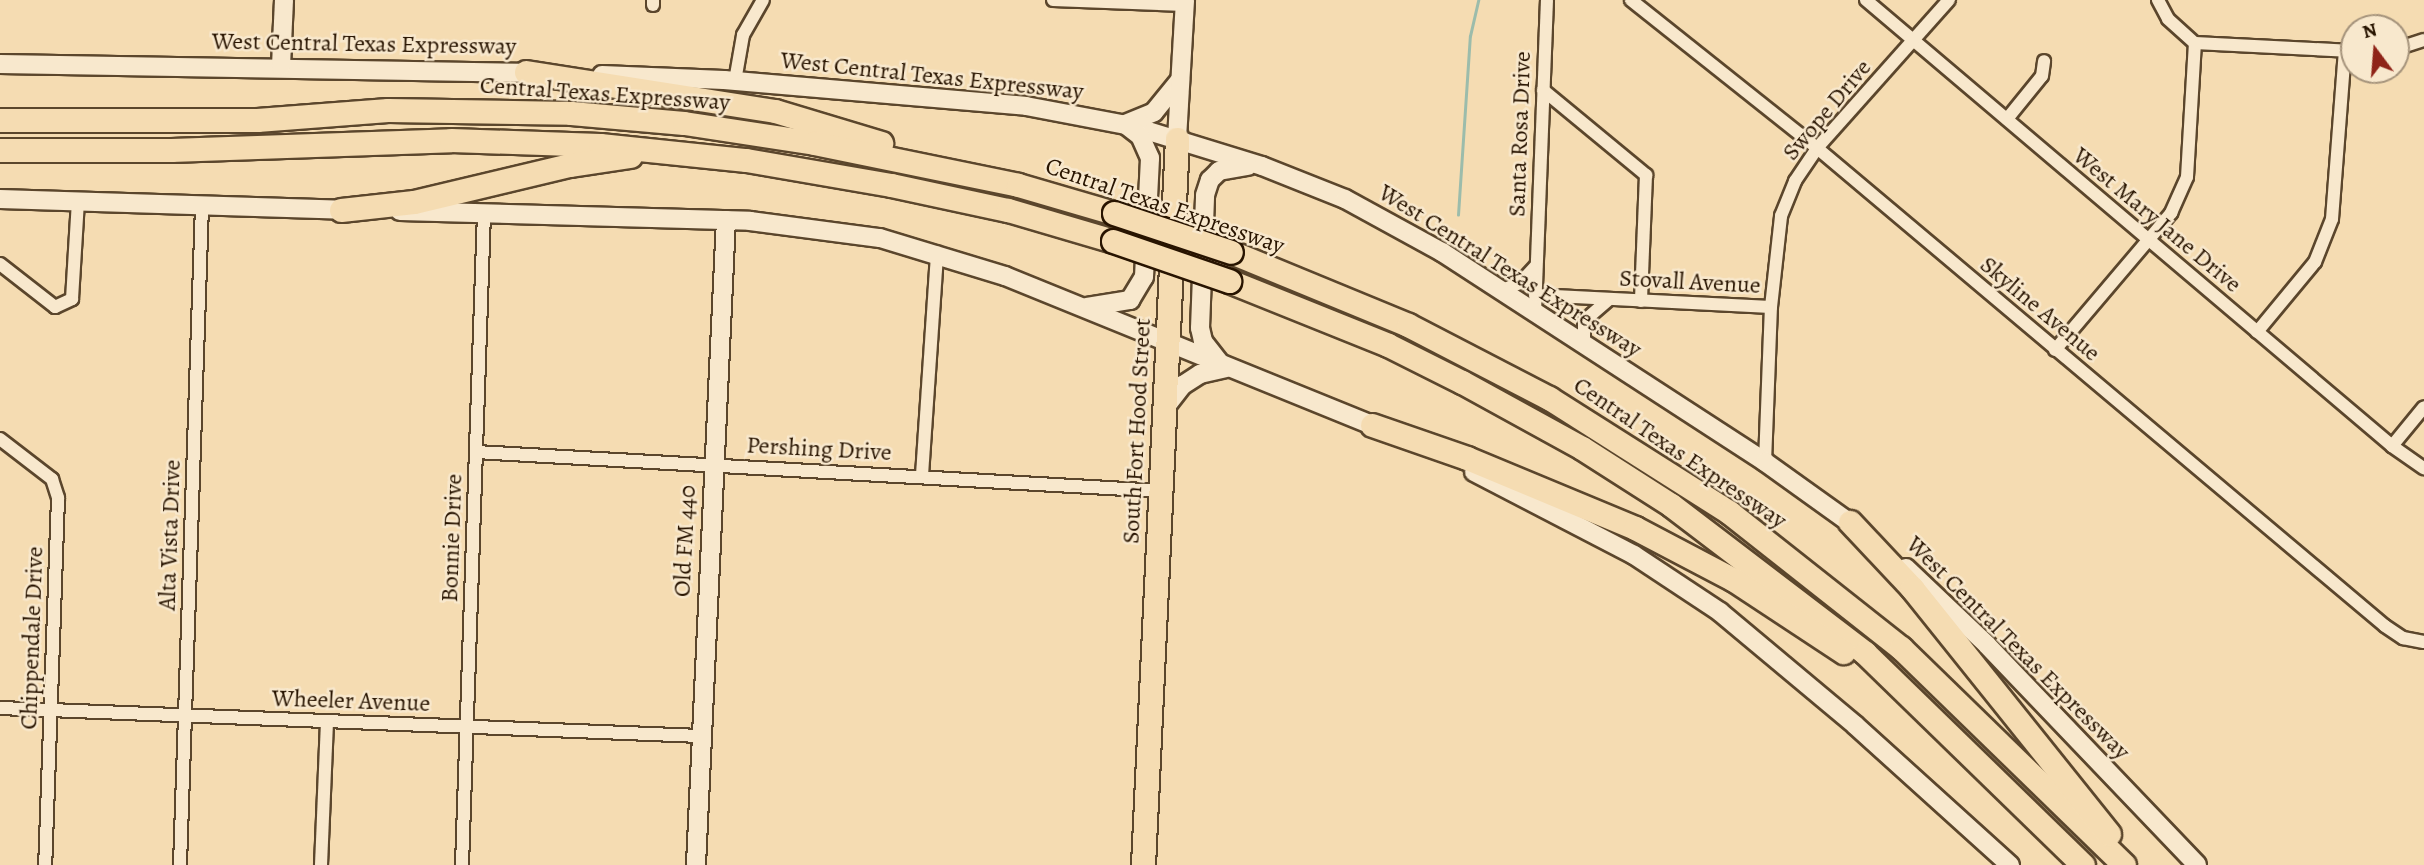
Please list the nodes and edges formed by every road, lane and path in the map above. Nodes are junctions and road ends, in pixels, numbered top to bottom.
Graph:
1 (284, 0) edge
2 (762, 0) edge
3 (1053, 0) edge
4 (1547, 0) edge
5 (1630, 0) edge
6 (1866, 0) edge
7 (1949, 0) edge
8 (2158, 0) edge
9 (1185, 3) edge
10 (1914, 42) junction
11 (2195, 43) junction
12 (2340, 50) edge
13 (2044, 61) dead end
14 (0, 64) edge
15 (281, 66) junction
16 (526, 72) junction
17 (1181, 80) junction
18 (735, 81) junction
19 (2346, 84) edge
20 (1543, 90) junction
21 (2007, 119) junction
22 (0, 120) edge
23 (1125, 124) junction
24 (1177, 139) junction
25 (1817, 148) junction
26 (0, 150) edge
27 (670, 151) junction
28 (1262, 166) junction
29 (1018, 184) junction
30 (0, 199) edge
31 (78, 201) junction
32 (202, 206) junction
33 (341, 210) junction
34 (484, 213) junction
35 (726, 220) junction
36 (2148, 240) junction
37 (937, 253) junction
38 (0, 264) edge
39 (1536, 267) junction
40 (1502, 290) junction
41 (1609, 299) junction
42 (1641, 301) junction
43 (1535, 303) junction
44 (1084, 307) junction
45 (1772, 307) junction
46 (2257, 332) junction
47 (1584, 342) junction
48 (1167, 343) junction
49 (2056, 350) junction
50 (1225, 368) junction
51 (2424, 407) edge
52 (1164, 409) junction
53 (1372, 425) junction
54 (0, 439) edge
55 (2392, 446) junction
56 (476, 452) junction
57 (1765, 462) junction
58 (713, 465) junction
59 (2424, 468) edge
60 (922, 475) junction
61 (1160, 491) junction
62 (1850, 522) junction
63 (2424, 642) edge
64 (1908, 692) junction
65 (0, 708) edge
66 (51, 710) junction
67 (185, 715) junction
68 (327, 722) junction
69 (467, 726) junction
70 (701, 736) junction
71 (44, 865) edge
72 (180, 865) edge
73 (321, 865) edge
74 (462, 865) edge
75 (695, 865) edge
76 (1143, 865) edge
77 (2010, 865) edge
78 (2083, 865) edge
79 (2124, 865) edge
80 (2130, 865) edge
81 (2197, 865) edge

1 - 15 main road
2 - 18 street
3 - 9 street
4 - 20 street, Santa Rosa Drive
5 - 25 street, Skyline Avenue
6 - 10 street, West Mary Jane Drive
7 - 10 street, Swope Drive
8 - 11 street
9 - 17 main road, South Fort Hood Street
10 - 21 street, West Mary Jane Drive
10 - 25 street, Swope Drive
11 - 12 street
11 - 36 street
13 - 21 street
14 - 15 main road, West Central Texas Expressway
15 - 16 main road, West Central Texas Expressway
16 - 18 main road, West Central Texas Expressway
16 - 29 highway
17 - 23 main road
17 - 24 main road, South Fort Hood Street
18 - 23 main road, West Central Texas Expressway
19 - 46 street
20 - 39 street, Santa Rosa Drive
20 - 42 street
21 - 36 street, West Mary Jane Drive
22 - 29 highway, Central Texas Expressway
23 - 24 main road, West Central Texas Expressway
23 - 44 main road
24 - 28 main road, West Central Texas Expressway
24 - 48 highway, South Fort Hood Street
25 - 45 street, Swope Drive
25 - 49 street, Skyline Avenue
26 - 27 highway, Central Texas Expressway
27 - 33 highway
27 - 64 highway, Central Texas Expressway, bridge
28 - 40 main road, West Central Texas Expressway
28 - 50 main road
29 - 79 highway, Central Texas Expressway, bridge
30 - 31 main road
31 - 32 main road
31 - 38 street
32 - 33 main road
32 - 67 street, Alta Vista Drive
33 - 34 main road
34 - 35 main road
34 - 56 street, Bonnie Drive
35 - 37 main road
35 - 58 main road, Old FM 440
36 - 46 street, West Mary Jane Drive
36 - 49 street
37 - 44 main road
37 - 60 street
39 - 40 street
39 - 43 street, Santa Rosa Drive
40 - 43 main road, West Central Texas Expressway
41 - 42 street, Stovall Avenue
41 - 43 street, Stovall Avenue
41 - 47 street
42 - 45 street, Stovall Avenue
43 - 47 main road, West Central Texas Expressway
44 - 48 main road
45 - 57 street, Stovall Avenue
46 - 55 street, West Mary Jane Drive
47 - 57 main road, West Central Texas Expressway
48 - 50 main road
48 - 52 highway, South Fort Hood Street
49 - 63 street, Skyline Avenue
50 - 52 main road
50 - 53 main road
51 - 55 street
52 - 61 highway, South Fort Hood Street
53 - 64 highway
53 - 77 main road
54 - 66 street, Chippendale Drive
55 - 59 street, West Mary Jane Drive
56 - 58 street, Pershing Drive
56 - 69 street, Bonnie Drive
57 - 62 main road, West Central Texas Expressway
58 - 60 street, Pershing Drive
58 - 70 main road, Old FM 440
60 - 61 street, Pershing Drive
61 - 76 highway, South Fort Hood Street
62 - 80 highway
62 - 81 main road, West Central Texas Expressway
64 - 78 highway, Central Texas Expressway
65 - 66 street, Wheeler Avenue
66 - 67 street, Wheeler Avenue
66 - 71 street, Chippendale Drive
67 - 68 street, Wheeler Avenue
67 - 72 street, Alta Vista Drive
68 - 69 street, Wheeler Avenue
68 - 73 street
69 - 70 street, Wheeler Avenue
69 - 74 street, Bonnie Drive
70 - 75 main road, Old FM 440

